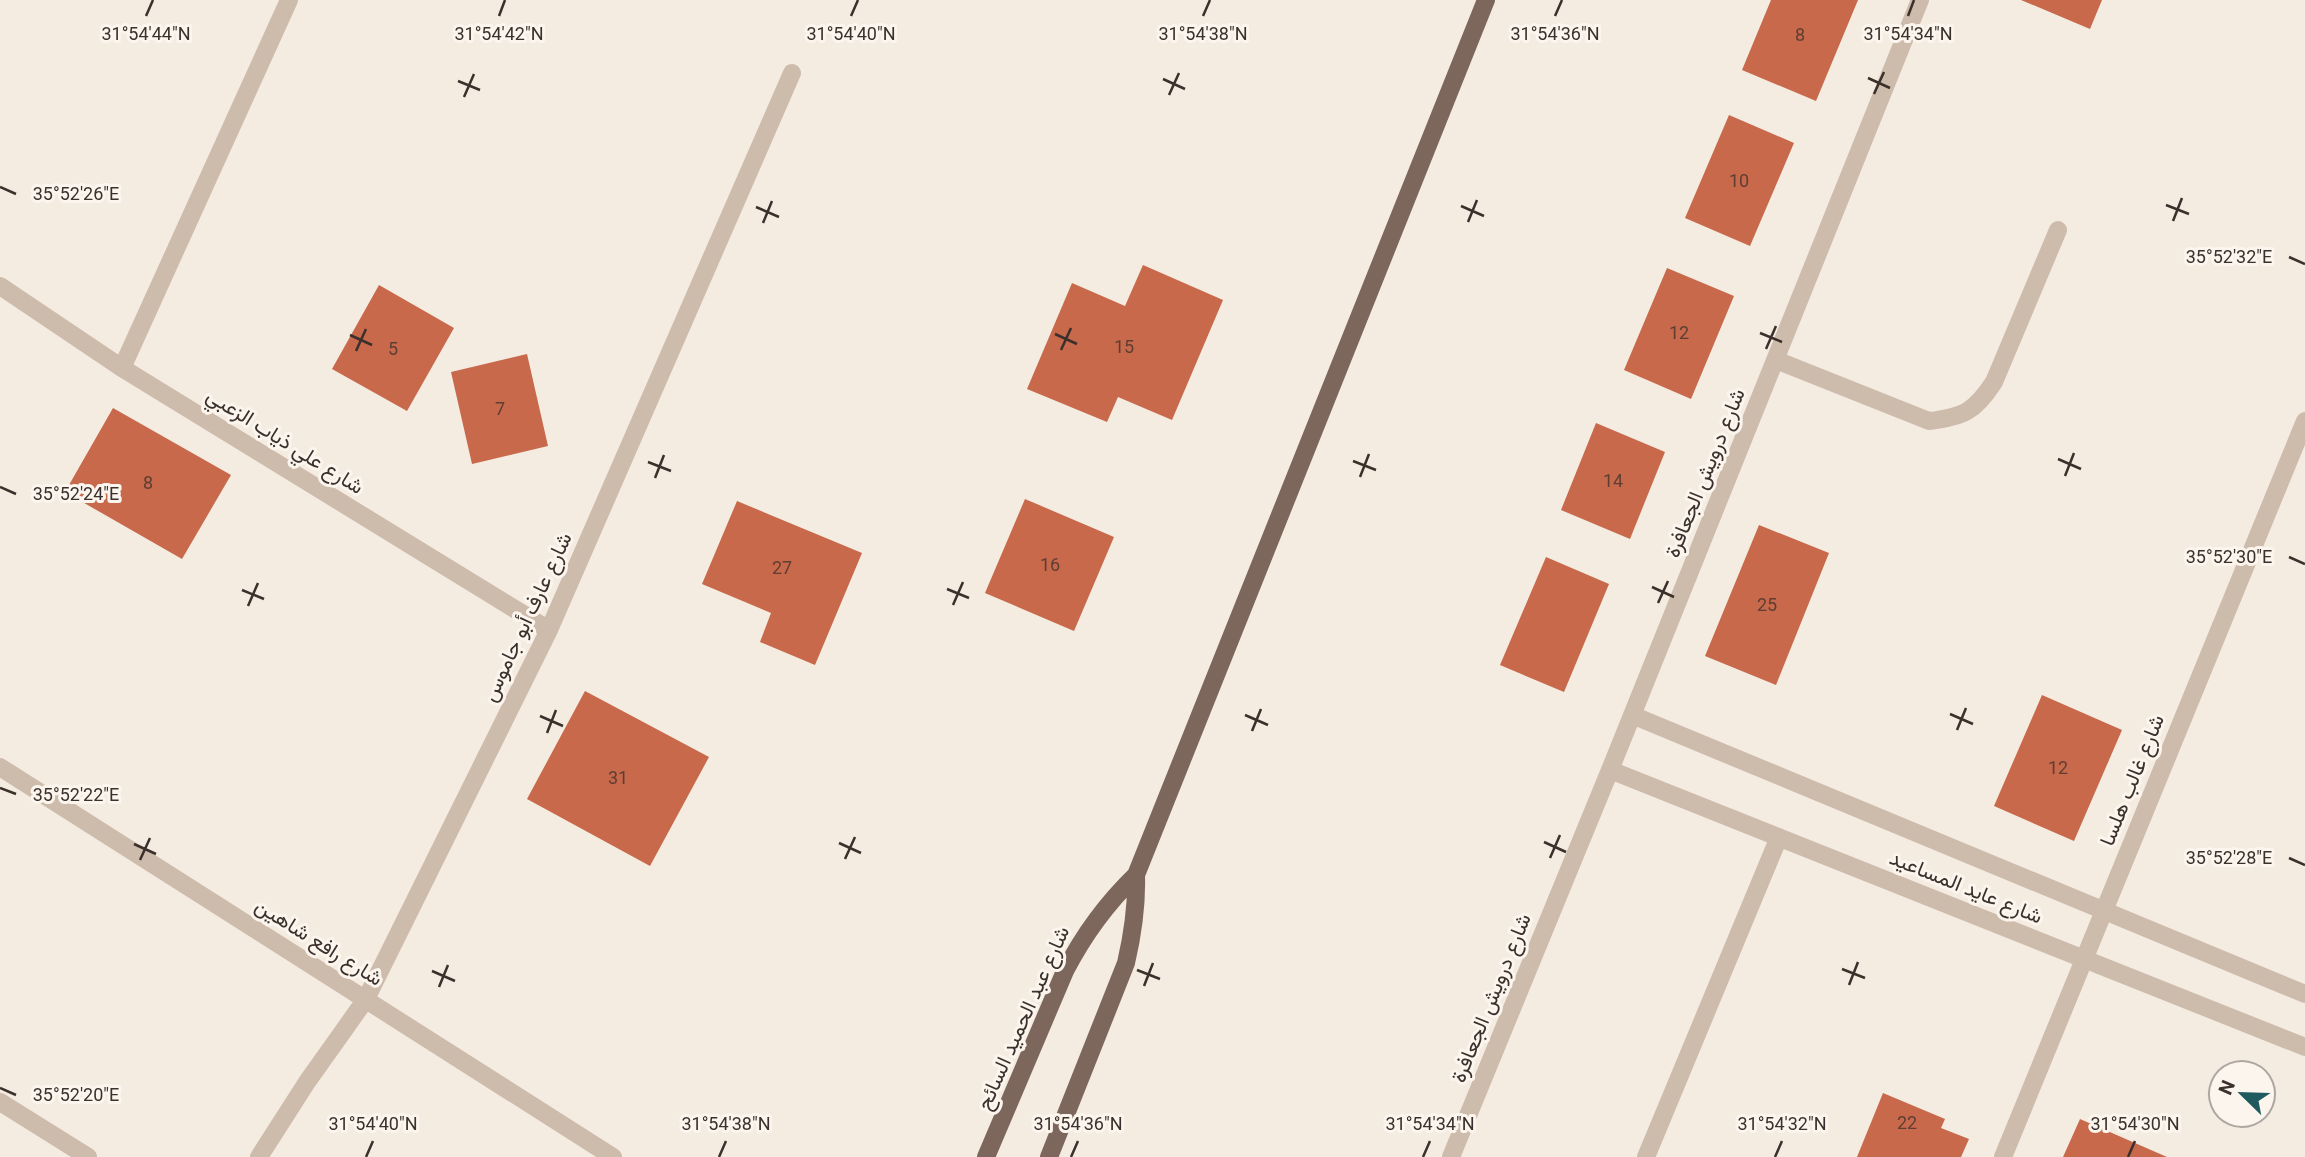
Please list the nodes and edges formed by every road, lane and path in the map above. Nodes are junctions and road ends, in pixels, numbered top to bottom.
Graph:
1 (289, 0) edge
2 (1486, 0) edge
3 (1920, 0) edge
4 (792, 73) dead end
5 (2059, 230) dead end
6 (0, 286) edge
7 (1776, 360) junction
8 (122, 368) junction
9 (2305, 421) edge
10 (549, 630) junction
11 (1632, 715) junction
12 (0, 767) edge
13 (1610, 771) junction
14 (1779, 837) junction
15 (1136, 876) junction
16 (2103, 910) junction
17 (2083, 958) junction
18 (2305, 993) edge
19 (366, 999) junction
20 (2305, 1047) edge
21 (0, 1102) edge
22 (88, 1157) edge
23 (258, 1157) edge
24 (613, 1157) edge
25 (986, 1157) edge
26 (1049, 1157) edge
27 (1451, 1157) edge
28 (1646, 1157) edge
29 (2003, 1157) edge

1 - 8 street
2 - 15 main road
3 - 7 street, شارع درويش الجعافرة
4 - 10 street, شارع عارف أبو جاموس
5 - 7 street
6 - 8 street, شارع علي ذياب الزعبي
7 - 11 street, شارع درويش الجعافرة
8 - 10 street, شارع علي ذياب الزعبي
9 - 16 street, شارع غالب هلسا
10 - 19 street, شارع عارف أبو جاموس
11 - 13 street, شارع درويش الجعافرة
11 - 16 street, شارع عايد المساعيد
12 - 19 street, شارع رافع شاهين
13 - 14 street, شارع عايد المساعيد
13 - 27 street, شارع درويش الجعافرة
14 - 17 street, شارع عايد المساعيد
14 - 28 street
15 - 25 main road, شارع عبد الحميد السائح
15 - 26 main road
16 - 17 street, شارع غالب هلسا
16 - 18 street, شارع عايد المساعيد
17 - 20 street, شارع عايد المساعيد
17 - 29 street, شارع غالب هلسا
19 - 23 street, شارع عارف أبو جاموس
19 - 24 street, شارع رافع شاهين
21 - 22 street

